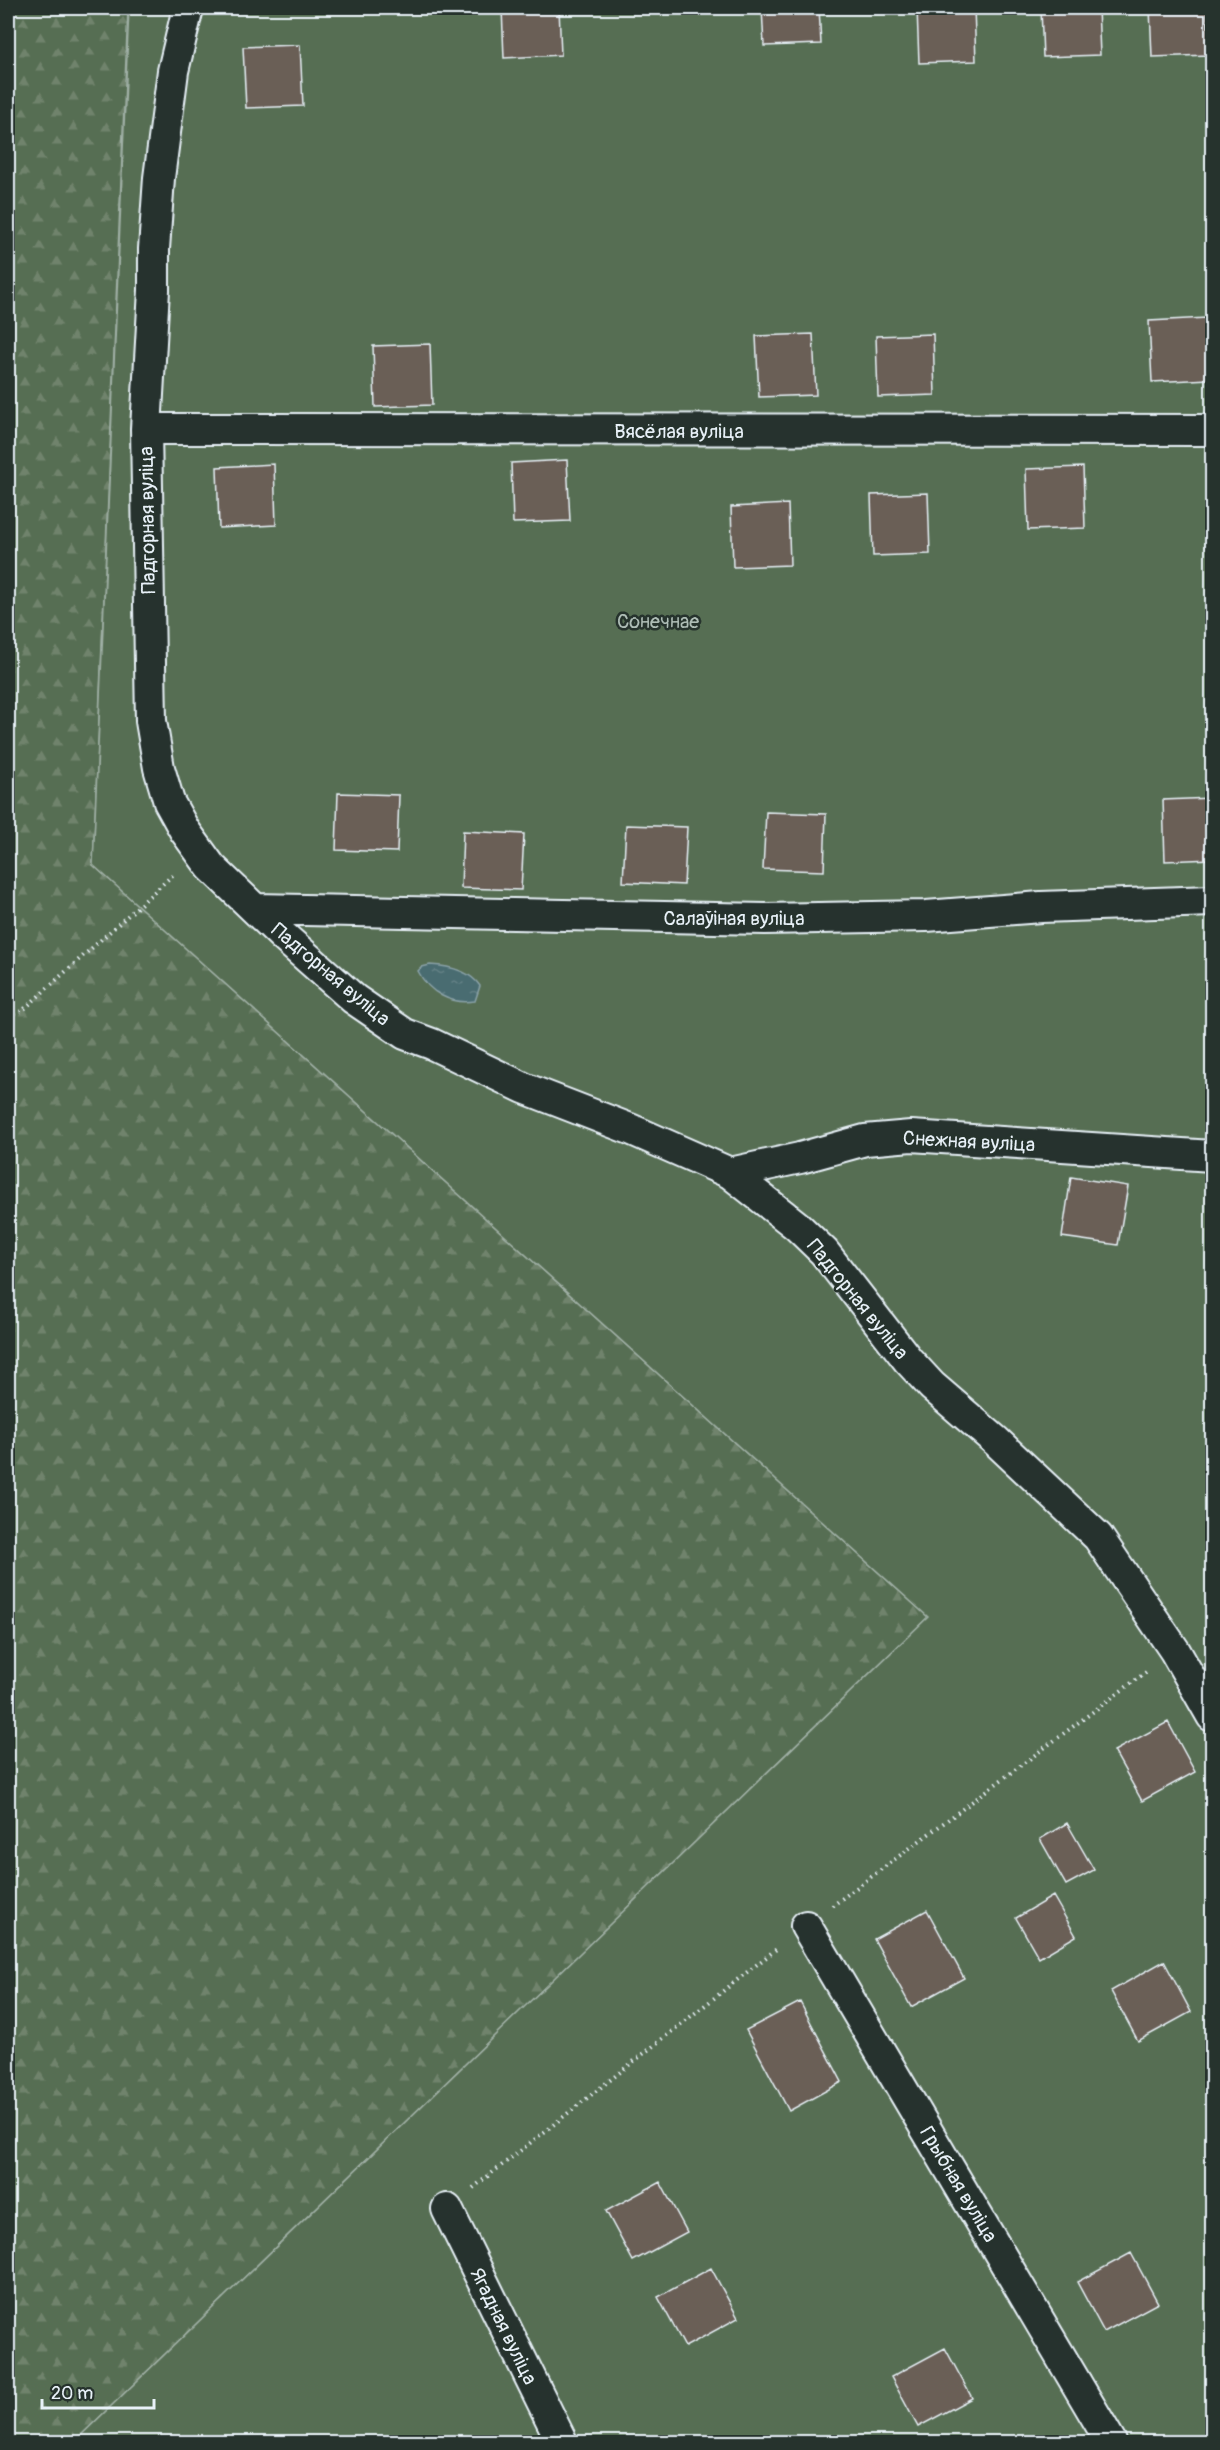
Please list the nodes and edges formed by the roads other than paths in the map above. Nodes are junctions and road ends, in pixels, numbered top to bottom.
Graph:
1 (188, 8) edge
2 (146, 429) junction
3 (1212, 430) edge
4 (1212, 901) edge
5 (255, 909) junction
6 (1212, 1156) edge
7 (730, 1173) junction
8 (1212, 1716) edge
9 (806, 1926) road end
10 (447, 2209) road end
11 (562, 2442) edge
12 (1111, 2442) edge

1 - 2 street, Падгорная вуліца
2 - 3 street, Вясёлая вуліца
2 - 5 street, Падгорная вуліца
4 - 5 street, Салаўіная вуліца
5 - 7 street, Падгорная вуліца
6 - 7 street, Снежная вуліца
7 - 8 street, Падгорная вуліца
9 - 12 street, Грыбная вуліца
10 - 11 street, Ягадная вуліца

